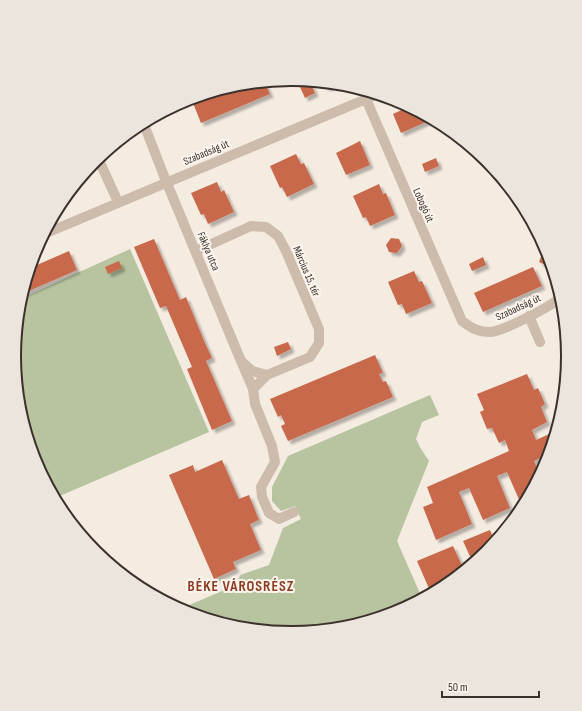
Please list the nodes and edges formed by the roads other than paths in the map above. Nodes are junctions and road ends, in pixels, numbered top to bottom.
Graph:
1 (370, 98) edge
2 (366, 99) junction
3 (145, 129) edge
4 (101, 164) edge
5 (166, 182) junction
6 (118, 202) junction
7 (52, 231) edge
8 (196, 251) junction
9 (556, 303) edge
10 (529, 316) junction
11 (462, 321) joint
12 (540, 342) dead end
13 (242, 361) junction
14 (267, 375) junction
15 (253, 389) junction
16 (294, 512) dead end

1 - 2 street, Szabadság út
2 - 5 street, Szabadság út
2 - 11 street, Lobogó út
3 - 5 street, Fáklya utca
4 - 6 street
5 - 6 street, Szabadság út
5 - 8 street, Fáklya utca
6 - 7 street, Szabadság út
8 - 13 street, Fáklya utca
8 - 14 street, Március 15. tér
9 - 10 street, Szabadság út
10 - 11 street, Szabadság út
10 - 12 street
13 - 14 street
13 - 15 street, Fáklya utca
14 - 15 street
15 - 16 street, Fáklya utca

